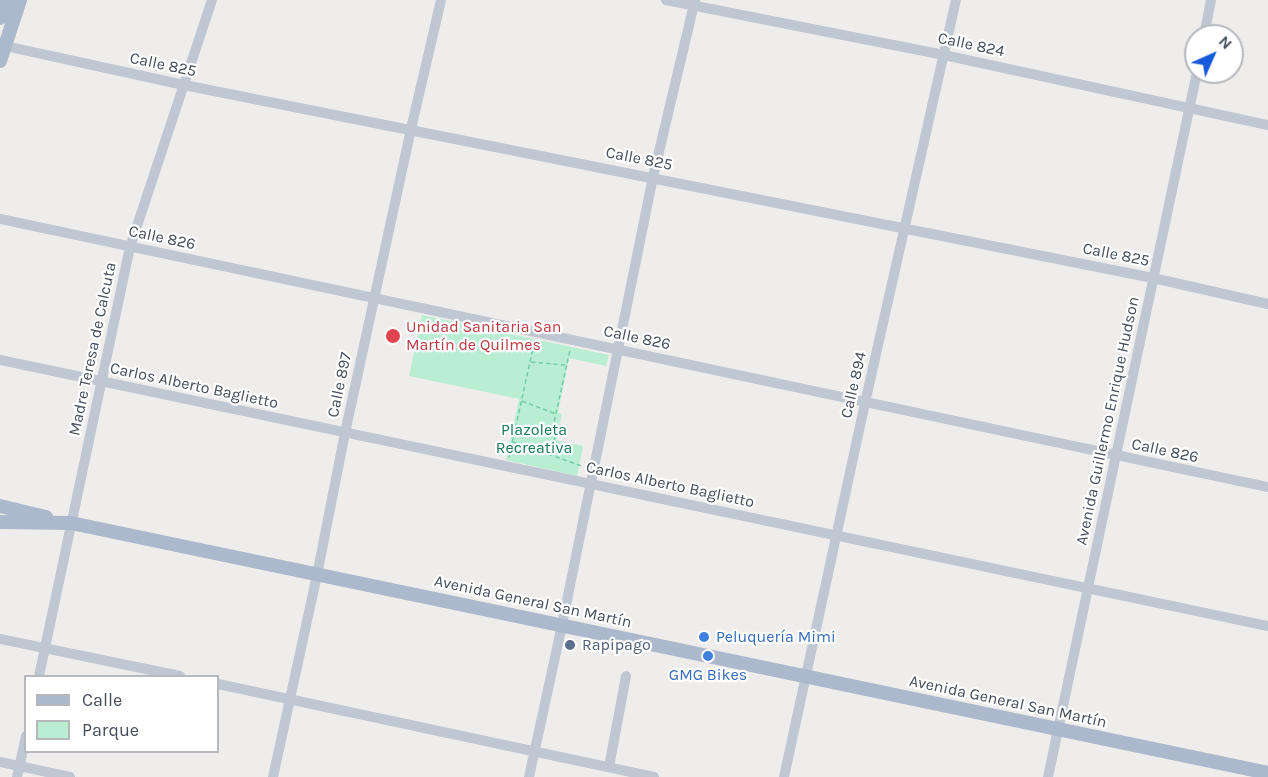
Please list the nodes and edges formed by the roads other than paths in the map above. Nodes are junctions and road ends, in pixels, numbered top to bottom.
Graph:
1 (6, 0) edge
2 (20, 0) edge
3 (212, 0) edge
4 (441, 0) edge
5 (666, 0) edge
6 (956, 0) edge
7 (1211, 0) edge
8 (694, 3) edge
9 (0, 18) edge
10 (1206, 24) edge
11 (2, 45) edge
12 (944, 55) junction
13 (0, 61) edge
14 (1195, 84) edge
15 (184, 85) junction
16 (1190, 108) junction
17 (1268, 125) edge
18 (411, 129) junction
19 (653, 177) junction
20 (0, 219) edge
21 (905, 228) junction
22 (130, 246) junction
23 (1153, 278) junction
24 (374, 299) junction
25 (1268, 304) edge
26 (619, 349) junction
27 (0, 360) edge
28 (100, 382) junction
29 (866, 403) junction
30 (345, 433) junction
31 (1116, 456) junction
32 (591, 484) junction
33 (1268, 487) edge
34 (0, 506) edge
35 (0, 522) edge
36 (71, 523) junction
37 (836, 536) junction
38 (317, 574) junction
39 (1088, 589) junction
40 (562, 625) junction
41 (1268, 626) edge
42 (0, 639) edge
43 (45, 649) junction
44 (39, 675) edge
45 (175, 675) edge
46 (626, 676) dead end
47 (806, 676) junction
48 (219, 684) edge
49 (290, 699) junction
50 (1057, 730) junction
51 (24, 745) edge
52 (533, 752) junction
53 (0, 762) edge
54 (609, 767) junction
55 (18, 772) edge
56 (1268, 773) edge
57 (70, 777) edge
58 (273, 777) edge
59 (529, 777) edge
60 (654, 777) edge
61 (784, 777) edge
62 (1048, 777) edge

1 - 9 main road
2 - 11 main road
3 - 15 street, Madre Teresa de Calcuta
4 - 18 street, Calle 897
5 - 8 street, Calle 824
6 - 12 street, Calle 894
7 - 10 street
8 - 12 street, Calle 824
8 - 19 street
11 - 13 main road
11 - 15 street, Calle 825
12 - 16 street, Calle 824
12 - 21 street, Calle 894
14 - 16 street, Avenida Guillermo Enrique Hudson
15 - 18 street, Calle 825
15 - 22 street, Madre Teresa de Calcuta
16 - 17 street, Calle 824
16 - 23 street, Avenida Guillermo Enrique Hudson
18 - 19 street, Calle 825
18 - 24 street, Calle 897
19 - 21 street, Calle 825
19 - 26 street
20 - 22 street, Calle 826
21 - 23 street, Calle 825
21 - 29 street, Calle 894
22 - 24 street, Calle 826
22 - 28 street, Madre Teresa de Calcuta
23 - 25 street, Calle 825
23 - 31 street, Avenida Guillermo Enrique Hudson
24 - 26 street, Calle 826
24 - 30 street, Calle 897
26 - 29 street, Calle 826
26 - 32 street
27 - 28 street, Carlos Alberto Baglietto
28 - 30 street, Carlos Alberto Baglietto
28 - 36 street, Madre Teresa de Calcuta
29 - 31 street, Calle 826
29 - 37 street, Calle 894
30 - 32 street, Carlos Alberto Baglietto
30 - 38 street, Calle 897
31 - 33 street, Calle 826
31 - 39 street, Avenida Guillermo Enrique Hudson
32 - 37 street, Carlos Alberto Baglietto
32 - 40 street
34 - 36 main road
35 - 36 main road, Avenida General San Martín
36 - 38 main road, Avenida General San Martín
36 - 43 street, Madre Teresa de Calcuta
37 - 39 street, Carlos Alberto Baglietto
37 - 47 street, Calle 894
38 - 40 main road, Avenida General San Martín
38 - 49 street, Calle 897
39 - 41 street, Carlos Alberto Baglietto
39 - 50 street, Avenida Guillermo Enrique Hudson
40 - 47 main road, Avenida General San Martín
40 - 52 street
42 - 43 street
43 - 44 street, Madre Teresa de Calcuta
43 - 45 street
46 - 54 street
47 - 50 main road, Avenida General San Martín
47 - 61 street, Calle 894
48 - 49 street
49 - 52 street
49 - 58 street, Calle 897
50 - 56 main road, Avenida General San Martín
50 - 62 street, Avenida Guillermo Enrique Hudson
51 - 55 street
52 - 54 street
52 - 59 street
53 - 55 street
54 - 60 street
55 - 57 street

